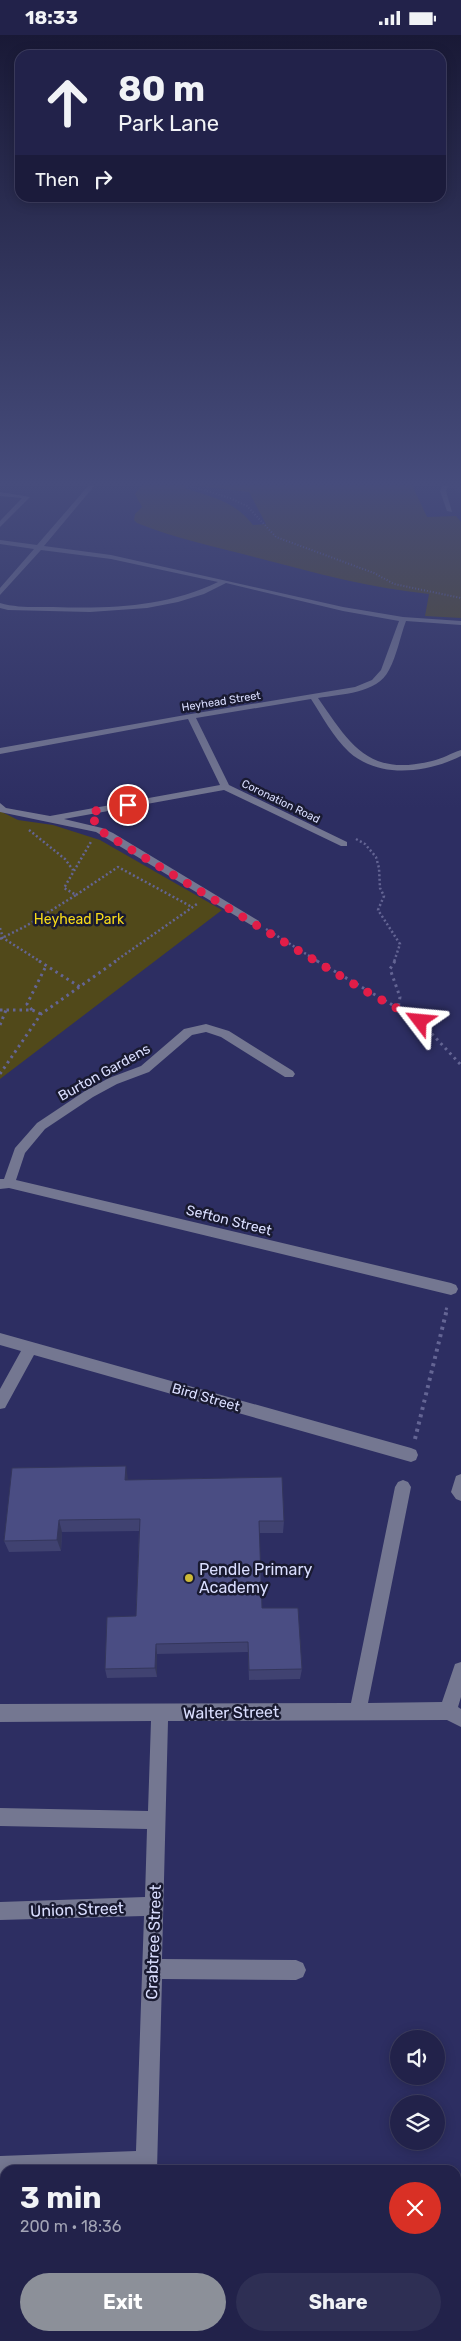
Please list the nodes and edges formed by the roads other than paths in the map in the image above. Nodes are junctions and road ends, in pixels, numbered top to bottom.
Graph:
1 (200, 593) edge
2 (274, 593) edge
3 (0, 605) edge
4 (403, 619) junction
5 (461, 623) edge
6 (314, 697) junction
7 (191, 716) junction
8 (0, 751) edge
9 (461, 753) edge
10 (225, 787) junction
11 (0, 806) edge
12 (90, 812) junction
13 (50, 819) junction
14 (99, 830) junction
15 (344, 844) road end
16 (255, 923) road end
17 (289, 1074) dead end
18 (4, 1183) edge
19 (451, 1289) road end
20 (0, 1339) edge
21 (30, 1347) junction
22 (0, 1403) edge
23 (411, 1455) road end
24 (461, 1481) edge
25 (403, 1487) dead end
26 (461, 1494) edge
27 (461, 1670) edge
28 (358, 1711) junction
29 (0, 1713) edge
30 (160, 1713) junction
31 (455, 1714) edge
32 (0, 1817) edge
33 (156, 1821) junction
34 (154, 1906) junction
35 (0, 1911) edge
36 (152, 1969) junction
37 (296, 1970) dead end
38 (146, 2165) edge
39 (0, 2341) edge
40 (10, 2341) edge

1 - 3 street
2 - 4 street
4 - 5 street
4 - 6 street, Heyhead Street
6 - 7 street, Heyhead Street
6 - 9 street
7 - 8 street, Heyhead Street
7 - 10 street, Coronation Road
10 - 12 street
10 - 15 street, Coronation Road
11 - 13 street
12 - 13 street
12 - 14 street
13 - 14 street
14 - 16 street
17 - 18 street, Burton Gardens
18 - 19 street, Sefton Street
20 - 21 street, Bird Street
21 - 22 street
21 - 23 street, Bird Street
24 - 26 street
25 - 28 street
27 - 31 street
28 - 30 street, Walter Street
28 - 31 street, Walter Street
29 - 30 street, Walter Street
30 - 33 street, Crabtree Street
32 - 33 street
33 - 34 street, Crabtree Street
34 - 35 street, Union Street
34 - 36 street, Crabtree Street
36 - 37 street
36 - 38 street, Crabtree Street
39 - 40 highway

